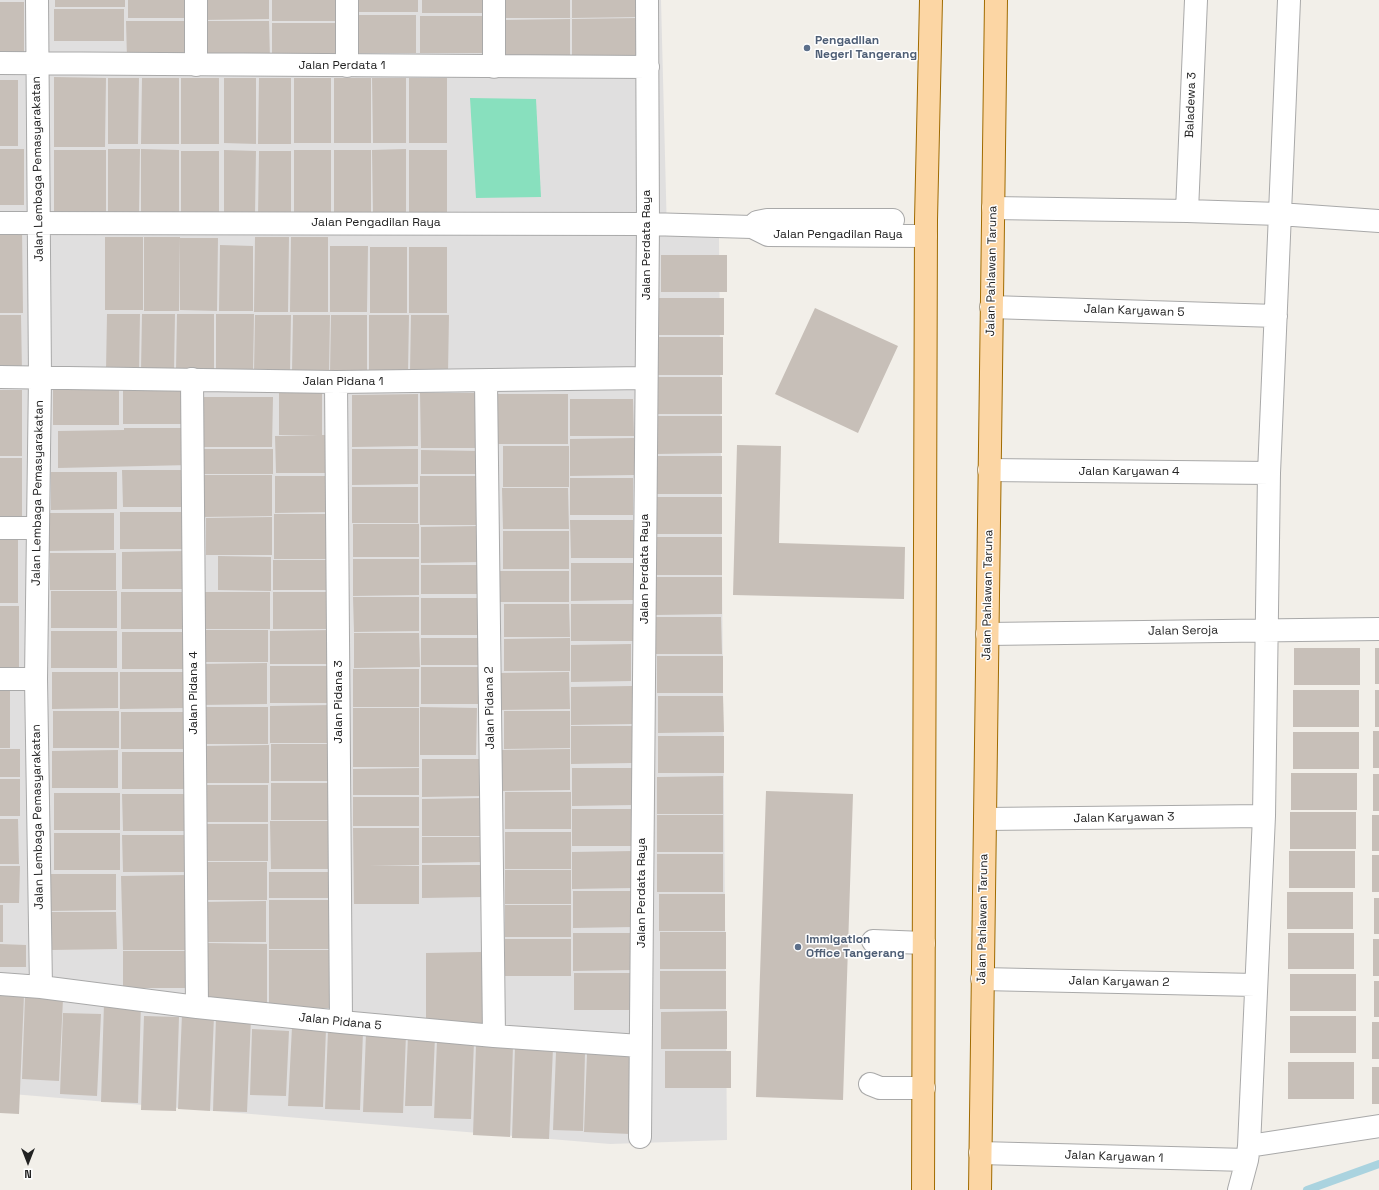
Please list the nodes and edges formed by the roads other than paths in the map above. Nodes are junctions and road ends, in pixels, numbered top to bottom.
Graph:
1 (37, 0) edge
2 (196, 0) edge
3 (347, 0) edge
4 (494, 0) edge
5 (647, 0) edge
6 (932, 0) edge
7 (996, 0) edge
8 (1196, 0) edge
9 (1289, 0) edge
10 (0, 63) edge
11 (36, 63) junction
12 (196, 65) junction
13 (347, 66) junction
14 (494, 67) junction
15 (648, 67) junction
16 (993, 208) junction
17 (1187, 211) junction
18 (1280, 214) junction
19 (1379, 221) edge
20 (0, 223) edge
21 (40, 223) junction
22 (648, 224) junction
23 (926, 228) junction
24 (992, 307) junction
25 (1276, 316) junction
26 (0, 377) edge
27 (40, 377) junction
28 (646, 378) junction
29 (192, 379) junction
30 (486, 380) junction
31 (336, 382) junction
32 (989, 470) junction
33 (1269, 473) junction
34 (0, 528) edge
35 (37, 528) junction
36 (1379, 629) edge
37 (1266, 630) junction
38 (987, 634) junction
39 (0, 679) edge
40 (36, 679) junction
41 (1264, 816) junction
42 (984, 819) junction
43 (873, 941) dead end
44 (924, 943) junction
45 (982, 979) junction
46 (0, 984) edge
47 (1255, 985) junction
48 (41, 986) junction
49 (197, 1007) junction
50 (341, 1022) junction
51 (494, 1036) junction
52 (640, 1046) junction
53 (870, 1084) dead end
54 (924, 1088) junction
55 (1379, 1126) edge
56 (640, 1137) dead end
57 (980, 1153) junction
58 (1248, 1153) junction
59 (923, 1190) edge
60 (980, 1190) edge
61 (1239, 1190) edge

1 - 11 street, Jalan Lembaga Pemasyarakatan
2 - 12 street
3 - 13 street
4 - 14 street
5 - 15 street, Jalan Perdata Raya
6 - 23 main road
7 - 16 main road, Jalan Pahlawan Taruna
8 - 17 street, Baladewa 3
9 - 18 street
10 - 11 street, Jalan Perdata 1
11 - 12 street, Jalan Perdata 1
11 - 21 street, Jalan Lembaga Pemasyarakatan
12 - 13 street, Jalan Perdata 1
13 - 14 street, Jalan Perdata 1
14 - 15 street, Jalan Perdata 1
15 - 22 street, Jalan Perdata Raya
16 - 17 street
16 - 24 main road, Jalan Pahlawan Taruna
17 - 18 street
18 - 19 street
18 - 25 street
20 - 21 street, Jalan Pengadilan Raya
21 - 22 street, Jalan Pengadilan Raya
21 - 27 street, Jalan Lembaga Pemasyarakatan
22 - 23 street, Jalan Pengadilan Raya
22 - 28 street, Jalan Perdata Raya
23 - 44 main road
24 - 25 street, Jalan Karyawan 5
24 - 32 main road, Jalan Pahlawan Taruna
25 - 33 street
26 - 27 street, Jalan Pidana 1
27 - 29 street, Jalan Pidana 1
27 - 35 street, Jalan Lembaga Pemasyarakatan
28 - 30 street, Jalan Pidana 1
28 - 52 street, Jalan Perdata Raya
29 - 31 street, Jalan Pidana 1
29 - 49 street, Jalan Pidana 4
30 - 31 street, Jalan Pidana 1
30 - 51 street, Jalan Pidana 2
31 - 50 street, Jalan Pidana 3
32 - 33 street, Jalan Karyawan 4
32 - 38 main road, Jalan Pahlawan Taruna
33 - 37 street
34 - 35 street
35 - 40 street, Jalan Lembaga Pemasyarakatan
36 - 37 street, Jalan Seroja
37 - 38 street, Jalan Seroja
37 - 41 street
38 - 42 main road, Jalan Pahlawan Taruna
39 - 40 street
40 - 48 street, Jalan Lembaga Pemasyarakatan
41 - 42 street, Jalan Karyawan 3
41 - 47 street
42 - 45 main road, Jalan Pahlawan Taruna
43 - 44 street
44 - 54 main road
45 - 47 street, Jalan Karyawan 2
45 - 57 main road, Jalan Pahlawan Taruna
46 - 48 street, Jalan Pidana 5
47 - 58 street
48 - 49 street, Jalan Pidana 5
49 - 50 street, Jalan Pidana 5
50 - 51 street, Jalan Pidana 5
51 - 52 street, Jalan Pidana 5
52 - 56 street, Jalan Perdata Raya
53 - 54 street
54 - 59 main road
55 - 58 street, Jalan Karyawan 1
57 - 58 street, Jalan Karyawan 1
57 - 60 main road, Jalan Pahlawan Taruna
58 - 61 street

